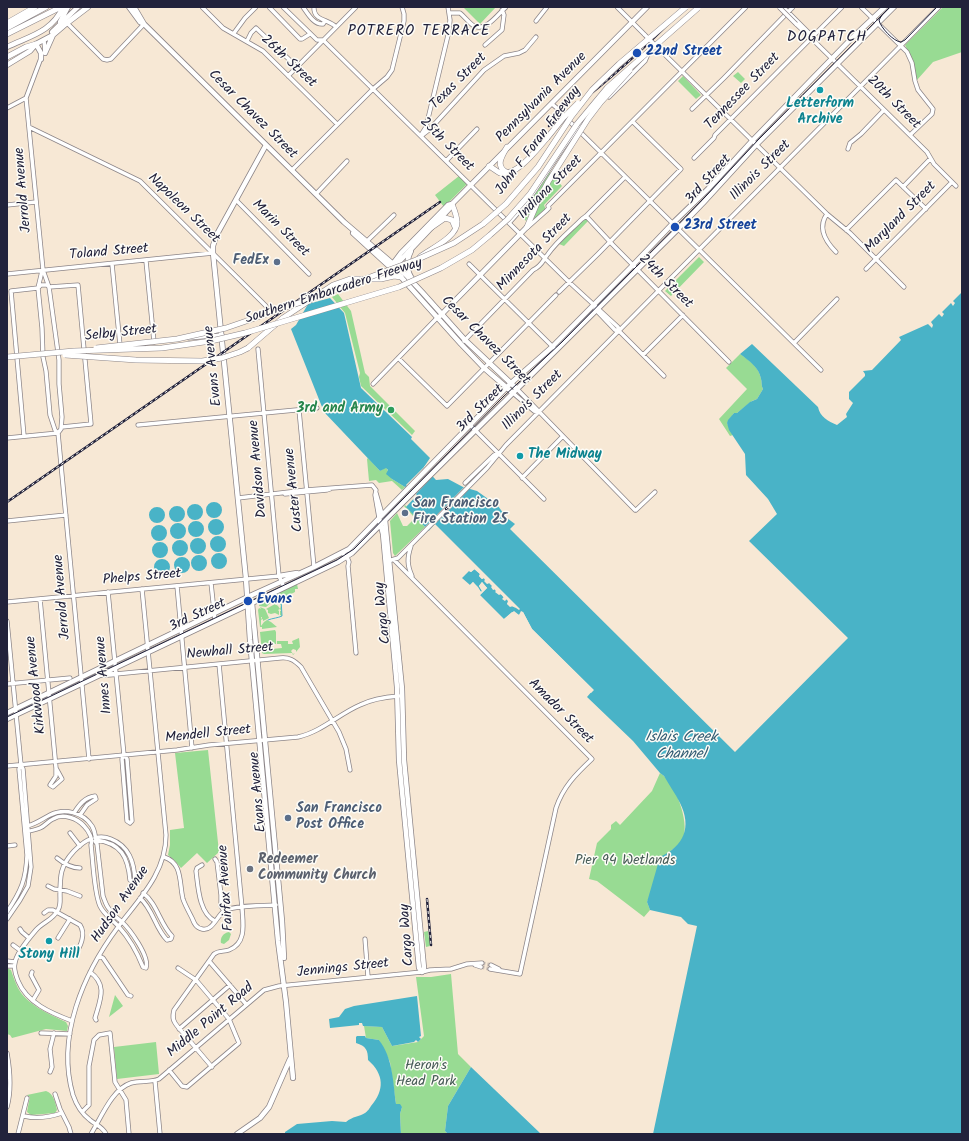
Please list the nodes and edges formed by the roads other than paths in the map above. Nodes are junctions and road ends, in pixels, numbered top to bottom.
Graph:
1 (35, 7) edge
2 (46, 7) edge
3 (62, 7) edge
4 (68, 7) edge
5 (78, 7) edge
6 (128, 7) edge
7 (134, 7) edge
8 (202, 7) edge
9 (209, 7) edge
10 (256, 7) edge
11 (269, 7) edge
12 (282, 7) edge
13 (303, 7) edge
14 (314, 7) edge
15 (356, 7) edge
16 (402, 7) edge
17 (448, 7) edge
18 (547, 7) edge
19 (617, 7) edge
20 (648, 7) edge
21 (686, 7) edge
22 (746, 7) edge
23 (779, 7) edge
24 (783, 7) edge
25 (793, 7) edge
26 (842, 7) edge
27 (861, 7) edge
28 (886, 7) edge
29 (894, 7) edge
30 (939, 7) edge
31 (86, 8) edge
32 (504, 8) edge
33 (699, 8) edge
34 (206, 11) junction
35 (788, 12) junction
36 (450, 13) junction
37 (875, 20) junction
38 (325, 21) junction
39 (536, 21) dead end
40 (632, 22) junction
41 (7, 23) edge
42 (67, 23) junction
43 (144, 24) junction
44 (58, 27) junction
45 (336, 27) junction
46 (7, 28) edge
47 (7, 34) edge
48 (234, 34) junction
49 (310, 34) junction
50 (53, 35) junction
51 (536, 37) dead end
52 (811, 38) junction
53 (44, 40) junction
54 (324, 40) junction
55 (247, 41) junction
56 (36, 44) junction
57 (485, 45) dead end
58 (656, 46) junction
59 (900, 46) junction
60 (7, 47) edge
61 (45, 53) junction
62 (7, 57) edge
63 (642, 58) junction
64 (41, 59) junction
65 (832, 59) junction
66 (837, 64) junction
67 (7, 65) edge
68 (297, 67) junction
69 (682, 72) junction
70 (288, 76) junction
71 (601, 82) junction
72 (860, 86) junction
73 (373, 89) junction
74 (706, 95) junction
75 (26, 98) junction
76 (552, 104) junction
77 (7, 108) edge
78 (692, 109) dead end
79 (884, 110) junction
80 (730, 120) junction
81 (633, 122) junction
82 (337, 124) junction
83 (29, 127) junction
84 (478, 129) dead end
85 (577, 129) junction
86 (910, 135) junction
87 (421, 136) junction
88 (754, 143) junction
89 (266, 145) junction
90 (507, 147) junction
91 (848, 149) dead end
92 (601, 153) junction
93 (694, 158) dead end
94 (930, 159) junction
95 (347, 161) dead end
96 (446, 161) junction
97 (489, 166) junction
98 (780, 168) junction
99 (292, 170) junction
100 (507, 173) junction
101 (625, 177) junction
102 (952, 182) junction
103 (471, 185) junction
104 (903, 186) junction
105 (956, 186) dead end
106 (316, 194) junction
107 (236, 200) junction
108 (649, 201) junction
109 (36, 202) junction
110 (452, 204) junction
111 (7, 205) edge
112 (926, 209) junction
113 (826, 214) junction
114 (394, 215) dead end
115 (586, 216) junction
116 (508, 223) junction
117 (672, 224) junction
118 (432, 227) junction
119 (527, 227) junction
120 (455, 229) junction
121 (678, 229) junction
122 (846, 230) junction
123 (521, 235) junction
124 (610, 242) junction
125 (366, 243) junction
126 (414, 245) junction
127 (699, 250) junction
128 (836, 252) dead end
129 (380, 253) junction
130 (401, 253) junction
131 (213, 254) junction
132 (545, 259) junction
133 (876, 259) junction
134 (416, 260) junction
135 (146, 261) junction
136 (112, 264) junction
137 (468, 264) dead end
138 (633, 265) junction
139 (393, 266) junction
140 (637, 269) junction
141 (866, 269) dead end
142 (43, 270) junction
143 (7, 274) edge
144 (309, 274) dead end
145 (480, 275) junction
146 (400, 277) junction
147 (376, 279) junction
148 (569, 282) junction
149 (352, 284) joint
150 (49, 287) junction
151 (904, 287) dead end
152 (38, 288) junction
153 (658, 290) junction
154 (422, 292) junction
155 (505, 299) junction
156 (837, 299) dead end
157 (592, 305) junction
158 (266, 306) dead end
159 (597, 310) junction
160 (683, 315) junction
161 (439, 316) junction
162 (529, 323) junction
163 (619, 330) junction
164 (222, 335) junction
165 (464, 340) junction
166 (154, 342) junction
167 (794, 343) junction
168 (461, 344) junction
169 (120, 345) junction
170 (258, 348) dead end
171 (554, 348) junction
172 (84, 349) junction
173 (58, 351) junction
174 (42, 352) junction
175 (22, 355) dead end
176 (32, 355) junction
177 (643, 355) junction
178 (7, 356) edge
179 (14, 356) dead end
180 (398, 358) junction
181 (729, 362) dead end
182 (489, 364) junction
183 (484, 368) junction
184 (821, 370) dead end
185 (664, 376) dead end
186 (373, 384) dead end
187 (508, 386) junction
188 (517, 389) junction
189 (513, 393) junction
190 (317, 408) dead end
191 (299, 410) junction
192 (538, 412) junction
193 (265, 413) junction
194 (230, 416) junction
195 (53, 424) junction
196 (62, 425) junction
197 (138, 425) dead end
198 (470, 425) junction
199 (475, 430) junction
200 (58, 433) junction
201 (24, 436) junction
202 (563, 436) junction
203 (7, 438) edge
204 (498, 454) junction
205 (522, 478) junction
206 (465, 483) dead end
207 (306, 491) junction
208 (655, 492) dead end
209 (272, 494) junction
210 (238, 498) junction
211 (544, 499) dead end
212 (66, 515) junction
213 (380, 516) junction
214 (7, 521) edge
215 (383, 523) junction
216 (412, 544) junction
217 (342, 553) junction
218 (347, 557) junction
219 (342, 560) junction
220 (390, 561) junction
221 (348, 566) junction
222 (314, 567) junction
223 (303, 572) junction
224 (280, 576) junction
225 (246, 579) junction
226 (413, 579) junction
227 (282, 581) junction
228 (211, 583) junction
229 (177, 586) junction
230 (284, 587) junction
231 (142, 589) junction
232 (108, 592) junction
233 (74, 596) junction
234 (247, 597) junction
235 (40, 599) junction
236 (7, 602) edge
237 (250, 604) junction
238 (214, 613) junction
239 (215, 620) junction
240 (7, 621) edge
241 (181, 630) junction
242 (181, 636) junction
243 (148, 645) junction
244 (148, 652) junction
245 (356, 653) dead end
246 (255, 660) junction
247 (115, 661) junction
248 (219, 664) junction
249 (184, 667) junction
250 (116, 668) junction
251 (150, 670) junction
252 (116, 674) junction
253 (99, 675) junction
254 (70, 678) joint
255 (79, 678) junction
256 (48, 680) junction
257 (82, 683) junction
258 (7, 684) edge
259 (13, 684) junction
260 (49, 692) junction
261 (400, 696) junction
262 (49, 698) junction
263 (16, 712) junction
264 (7, 713) edge
265 (7, 718) edge
266 (333, 720) junction
267 (262, 740) junction
268 (226, 744) junction
269 (192, 748) junction
270 (158, 752) junction
271 (124, 755) junction
272 (89, 759) junction
273 (56, 762) junction
274 (21, 765) junction
275 (7, 766) edge
276 (56, 768) junction
277 (350, 770) dead end
278 (74, 813) junction
279 (80, 815) junction
280 (27, 826) junction
281 (27, 831) junction
282 (70, 833) dead end
283 (94, 839) junction
284 (15, 845) dead end
285 (7, 846) edge
286 (80, 846) junction
287 (164, 857) junction
288 (57, 858) dead end
289 (215, 860) dead end
290 (64, 863) junction
291 (202, 865) dead end
292 (80, 868) dead end
293 (48, 886) dead end
294 (60, 890) junction
295 (143, 893) junction
296 (80, 896) dead end
297 (140, 898) junction
298 (278, 904) junction
299 (242, 908) junction
300 (224, 911) junction
301 (7, 912) edge
302 (57, 912) junction
303 (44, 913) dead end
304 (7, 919) edge
305 (70, 919) junction
306 (215, 921) junction
307 (122, 922) junction
308 (118, 926) junction
309 (20, 929) dead end
310 (30, 938) junction
311 (58, 938) dead end
312 (365, 939) dead end
313 (13, 945) dead end
314 (21, 951) junction
315 (74, 955) dead end
316 (99, 956) junction
317 (7, 961) edge
318 (209, 961) junction
319 (14, 964) junction
320 (482, 965) tunnel mouth
321 (7, 966) edge
322 (490, 967) tunnel mouth
323 (178, 968) dead end
324 (32, 972) dead end
325 (90, 972) junction
326 (422, 972) junction
327 (368, 977) junction
328 (196, 980) junction
329 (230, 985) junction
330 (284, 986) junction
331 (131, 996) dead end
332 (33, 1000) junction
333 (213, 1000) junction
334 (246, 1004) junction
335 (229, 1019) junction
336 (96, 1020) dead end
337 (72, 1021) junction
338 (179, 1029) junction
339 (41, 1033) dead end
340 (54, 1033) junction
341 (70, 1034) junction
342 (195, 1048) junction
343 (290, 1051) junction
344 (7, 1053) edge
345 (212, 1067) junction
346 (169, 1070) junction
347 (50, 1072) dead end
348 (293, 1078) dead end
349 (155, 1081) junction
350 (8, 1090) edge
351 (120, 1090) junction
352 (55, 1094) dead end
353 (27, 1098) dead end
354 (7, 1107) edge
355 (82, 1112) junction
356 (62, 1113) junction
357 (24, 1116) junction
358 (96, 1124) junction
359 (160, 1132) edge
360 (18, 1134) edge
361 (71, 1134) edge
362 (91, 1134) edge
363 (106, 1134) edge
364 (129, 1134) edge
365 (155, 1134) edge
366 (237, 1134) edge

1 - 41 highway
2 - 46 highway
3 - 47 highway
3 - 60 main road
4 - 44 main road
5 - 44 main road
6 - 43 main road, Cesar Chavez Street
7 - 43 main road, Cesar Chavez Street
8 - 34 street, 26th Street
9 - 34 street
10 - 48 street
11 - 49 street
12 - 49 street, 25th Street
13 - 38 street
14 - 38 street
15 - 45 street
16 - 73 street
17 - 36 street
18 - 39 street
19 - 40 street
20 - 40 main road, Pennsylvania Avenue
21 - 71 highway, John F Foran Freeway, bridge
22 - 69 street, Indiana Street
23 - 52 street, 20th Street, bridge
24 - 35 street, 20th Street
25 - 35 street
26 - 52 street, Tennessee Street
27 - 37 street
28 - 37 main road, 3rd Street
29 - 37 main road, 3rd Street
30 - 59 street, Illinois Street
31 - 42 highway
32 - 36 street
32 - 57 street
33 - 63 highway, Southern Embarcadero Freeway, bridge
34 - 48 street, 26th Street
35 - 52 street, 20th Street
35 - 74 street
36 - 87 street
37 - 59 street
37 - 65 main road, 3rd Street
37 - 66 main road, 3rd Street
38 - 45 street
40 - 58 street, bridge
40 - 76 main road, Pennsylvania Avenue
42 - 43 street
42 - 50 main road
43 - 89 main road, Cesar Chavez Street
44 - 53 main road
45 - 54 street
48 - 55 street, 26th Street
49 - 54 street, 25th Street
50 - 53 main road
50 - 61 main road
51 - 87 street, Texas Street
52 - 65 street, 20th Street
52 - 80 street, Tennessee Street
53 - 56 main road
53 - 61 street
54 - 68 street
54 - 73 street, 25th Street
55 - 68 street
55 - 70 street, 26th Street
56 - 62 highway
56 - 64 main road
56 - 67 main road
58 - 69 street
58 - 85 street
59 - 72 street, Illinois Street
59 - 86 street
61 - 64 street, Jerrold Avenue
63 - 119 highway, bridge
63 - 176 highway, Southern Embarcadero Freeway, bridge
64 - 75 street, Jerrold Avenue
65 - 66 street, 20th Street
65 - 88 main road, 3rd Street
66 - 72 street, 20th Street
66 - 88 main road, 3rd Street
68 - 70 street
69 - 74 street
69 - 81 street, Indiana Street
70 - 82 street, 26th Street
71 - 100 highway, bridge
71 - 134 highway, John F Foran Freeway, bridge
72 - 79 street, 20th Street
72 - 98 street, Illinois Street
73 - 82 street
73 - 87 street, 25th Street
74 - 78 street
74 - 80 street
75 - 77 street
75 - 83 street, Jerrold Avenue
76 - 85 street, bridge
76 - 90 main road, Pennsylvania Avenue
79 - 86 street, 20th Street
79 - 91 street
80 - 88 street
80 - 93 street, Tennessee Street
81 - 92 street, Indiana Street
81 - 108 street
82 - 99 street
83 - 109 street, Jerrold Avenue
83 - 131 street, Napoleon Street
84 - 96 street
85 - 92 street
85 - 116 street
86 - 94 street, 20th Street
87 - 96 street, 25th Street
88 - 98 street
88 - 117 main road, 3rd Street
88 - 121 main road, 3rd Street
89 - 99 main road, Cesar Chavez Street
89 - 107 main road, Evans Avenue
90 - 97 main road, Pennsylvania Avenue
90 - 100 highway
92 - 101 street
92 - 119 street, Indiana Street
94 - 102 street, 20th Street
94 - 104 street
95 - 106 street
96 - 103 street, 25th Street
97 - 100 highway
97 - 103 main road, Pennsylvania Avenue
98 - 113 street
98 - 127 street, Illinois Street
99 - 106 main road, Cesar Chavez Street
101 - 108 street
101 - 115 street, Minnesota Street
102 - 105 street, 20th Street
102 - 112 street, Maryland Street
103 - 110 main road, Pennsylvania Avenue
103 - 116 street, 25th Street
104 - 112 street
104 - 122 street
106 - 125 main road, Cesar Chavez Street
107 - 131 main road, Evans Avenue
107 - 144 street, Marin Street
108 - 117 street
108 - 124 street
109 - 111 street
109 - 142 street, Jerrold Avenue
110 - 118 main road, Pennsylvania Avenue
110 - 120 highway
110 - 130 main road, Pennsylvania Avenue
112 - 133 street, Maryland Street
113 - 122 street
113 - 128 street
114 - 125 street
115 - 124 street, 24th Street
115 - 132 street, Minnesota Street
116 - 123 street, 25th Street
117 - 121 street
117 - 138 main road, 3rd Street
118 - 120 highway
118 - 126 main road, Pennsylvania Avenue
119 - 123 main road, Indiana Street
120 - 134 highway, bridge
121 - 127 street
121 - 140 main road, 3rd Street
122 - 133 street
123 - 132 street, 25th Street
123 - 145 main road, Indiana Street
124 - 138 street, 24th Street
124 - 148 street
125 - 129 main road, Cesar Chavez Street
125 - 139 main road, Cesar Chavez Street
126 - 139 main road, Pennsylvania Avenue
126 - 154 main road
127 - 153 street, Illinois Street
127 - 167 street
129 - 130 main road
129 - 139 main road, Cesar Chavez Street
130 - 139 main road, Pennsylvania Avenue
131 - 135 street, Toland Street
131 - 158 street, Napoleon Street
131 - 164 main road, Evans Avenue
132 - 148 street, 25th Street
132 - 155 street, Minnesota Street
133 - 141 street, Maryland Street
133 - 151 street
134 - 149 highway, John F Foran Freeway, bridge
135 - 136 street, Toland Street
135 - 166 street
136 - 142 street, Toland Street
136 - 169 street
137 - 145 street
138 - 140 street, 24th Street
138 - 157 main road, 3rd Street
139 - 146 main road, Cesar Chavez Street
139 - 147 highway
139 - 154 main road, Cesar Chavez Street
140 - 153 street, 24th Street
140 - 159 main road, 3rd Street
142 - 143 street, Toland Street
142 - 150 street, Jerrold Avenue
142 - 152 street, Jerrold Avenue
145 - 155 street
145 - 161 main road, Indiana Street
146 - 147 highway
146 - 161 main road, Cesar Chavez Street
147 - 176 highway, bridge
148 - 157 street, 25th Street
148 - 162 street
149 - 178 highway, Southern Embarcadero Freeway, bridge
150 - 152 street
150 - 172 street
150 - 173 street, Jerrold Avenue
152 - 174 street, Jerrold Avenue
152 - 201 street
153 - 160 street, 24th Street
153 - 163 street, Illinois Street
154 - 161 main road, Cesar Chavez Street
155 - 162 street
155 - 165 street, Minnesota Street
156 - 167 street
157 - 159 street, 25th Street
157 - 171 main road, 3rd Street
159 - 163 street, 25th Street
159 - 171 main road, 3rd Street
160 - 177 street
160 - 181 street, 24th Street
161 - 165 main road, Cesar Chavez Street
161 - 168 main road, Cesar Chavez Street
161 - 180 street, Indiana Street
162 - 171 street
162 - 182 street
163 - 177 street, 25th Street
163 - 192 street, Illinois Street
164 - 166 street, Selby Street
164 - 194 main road, Evans Avenue
165 - 168 street, Minnesota Street
165 - 182 main road, Cesar Chavez Street
166 - 169 street, Selby Street
167 - 184 street
168 - 183 main road, Cesar Chavez Street
169 - 172 street, Selby Street
170 - 193 street, Davidson Avenue
171 - 187 main road, 3rd Street
171 - 188 main road, 3rd Street
172 - 173 street, Selby Street
172 - 196 street
173 - 174 street, Selby Street
173 - 196 street, Jerrold Avenue
174 - 175 street, Selby Street
174 - 195 street, Jerrold Avenue
176 - 178 highway, Southern Embarcadero Freeway, bridge
177 - 185 street, 25th Street
178 - 179 street
180 - 183 street
180 - 186 street, Indiana Street
182 - 183 street
182 - 187 main road, Cesar Chavez Street
183 - 187 main road, Cesar Chavez Street
187 - 188 main road, Cesar Chavez Street
187 - 189 main road, Cesar Chavez Street
187 - 198 main road, 3rd Street
188 - 189 main road, 3rd Street
188 - 192 street, Cesar Chavez Street
189 - 192 street, Cesar Chavez Street
189 - 199 main road, 3rd Street
190 - 191 street
191 - 193 street
191 - 207 street, Custer Avenue
192 - 202 street, Cesar Chavez Street
192 - 204 street, Illinois Street
193 - 194 street
193 - 209 street, Davidson Avenue
194 - 197 street
194 - 210 main road, Evans Avenue
195 - 196 street
195 - 200 street, Jerrold Avenue
196 - 200 street
198 - 199 street
198 - 213 main road, 3rd Street
199 - 204 street
199 - 215 main road, 3rd Street
200 - 201 street
200 - 212 street, Jerrold Avenue
201 - 203 street
202 - 205 street
202 - 208 street, Cesar Chavez Street
204 - 205 street
204 - 206 street, Illinois Street
204 - 216 street, Illinois Street
205 - 211 street
207 - 209 street
207 - 213 street
207 - 222 street, Custer Avenue
209 - 210 street
209 - 224 street, Davidson Avenue
210 - 225 main road, Evans Avenue
212 - 214 street
212 - 233 street, Jerrold Avenue
213 - 215 main road, Cargo Way
213 - 217 main road, 3rd Street
215 - 218 main road, 3rd Street
215 - 220 main road, Cargo Way
216 - 220 street, Illinois Street
216 - 226 street
217 - 218 street
217 - 222 main road, 3rd Street
218 - 219 main road, 3rd Street
218 - 221 street
219 - 221 street
219 - 230 main road, 3rd Street
220 - 226 street, Amador Street
220 - 261 main road, Cargo Way
221 - 245 street
222 - 223 main road, 3rd Street
223 - 224 main road
223 - 227 main road, 3rd Street
224 - 225 street, Phelps Street
224 - 227 street, Davidson Avenue
225 - 228 street, Phelps Street
225 - 234 main road, Evans Avenue
226 - 322 street, Amador Street
227 - 230 street, Davidson Avenue
227 - 234 main road, 3rd Street
228 - 229 street, Phelps Street
228 - 238 street
229 - 231 street, Phelps Street
229 - 241 street
230 - 237 main road, 3rd Street
231 - 232 street, Phelps Street
231 - 243 street, Hudson Avenue
232 - 233 street, Phelps Street
232 - 247 street, Innes Avenue
233 - 235 street, Phelps Street
233 - 255 street, Jerrold Avenue
234 - 237 main road
234 - 238 main road, 3rd Street
235 - 236 street, Phelps Street
235 - 256 street, Kirkwood Avenue
237 - 239 main road, 3rd Street
237 - 246 main road, Evans Avenue
238 - 239 street
238 - 241 main road, 3rd Street
239 - 242 main road, 3rd Street
240 - 259 street
241 - 242 street
241 - 243 main road, 3rd Street
242 - 244 main road, 3rd Street
242 - 249 street
243 - 244 street, Hudson Avenue
243 - 247 main road, 3rd Street
244 - 250 main road, 3rd Street
244 - 251 street, Hudson Avenue
246 - 248 street, Newhall Street
246 - 266 street, Newhall Street
246 - 267 main road, Evans Avenue
247 - 250 street, Innes Avenue
247 - 255 main road, 3rd Street
248 - 249 street, Newhall Street
248 - 268 street, Fairfax Avenue
249 - 251 street, Newhall Street
249 - 269 street
250 - 252 street, Innes Avenue
250 - 253 main road, 3rd Street
251 - 252 street, Newhall Street
251 - 270 street, Hudson Avenue
252 - 253 main road
252 - 271 street, Innes Avenue
253 - 257 main road, 3rd Street
254 - 255 main road
254 - 256 street
255 - 257 street, Jerrold Avenue
255 - 260 main road, 3rd Street
256 - 259 street
256 - 260 street, Kirkwood Avenue
257 - 262 main road, 3rd Street
257 - 272 street, Jerrold Avenue
258 - 259 street
259 - 263 street
260 - 262 street, Kirkwood Avenue
260 - 263 main road, 3rd Street
261 - 266 street, Mendell Street
261 - 326 main road, Cargo Way
262 - 263 main road, 3rd Street
262 - 273 street, Kirkwood Avenue
263 - 264 main road, 3rd Street
263 - 265 main road, 3rd Street
263 - 274 street
266 - 267 street, Mendell Street
266 - 277 street, Newhall Street
267 - 268 street, Mendell Street
267 - 298 main road, Evans Avenue
268 - 269 street, Mendell Street
268 - 299 street, Fairfax Avenue
269 - 270 street, Mendell Street
270 - 271 street, Mendell Street
270 - 287 street, Hudson Avenue
271 - 271 street, Innes Avenue
271 - 272 street, Mendell Street
272 - 273 street, Mendell Street
273 - 274 street, Mendell Street
273 - 276 street, Kirkwood Avenue
274 - 275 street, Mendell Street
274 - 280 street
276 - 276 street, Kirkwood Avenue
278 - 279 street
278 - 279 street
278 - 280 street
279 - 283 street
280 - 281 street
281 - 283 street
281 - 301 street
281 - 304 street
282 - 286 street
283 - 283 street
283 - 286 street
283 - 307 street
283 - 308 street
284 - 285 street
286 - 290 street
287 - 295 street, Hudson Avenue
287 - 306 street
288 - 290 street
289 - 300 street
290 - 292 street
290 - 294 street
291 - 306 street
293 - 294 street
294 - 296 street
294 - 302 street
295 - 297 street, Hudson Avenue
295 - 297 street
297 - 307 street, Hudson Avenue
298 - 299 street
298 - 330 main road, Evans Avenue
299 - 300 street
299 - 318 street, Fairfax Avenue
300 - 306 street
302 - 303 street
302 - 305 street
302 - 310 street
305 - 311 street
305 - 315 street
307 - 308 street, Hudson Avenue
307 - 308 street
308 - 316 street, Hudson Avenue
309 - 310 street
310 - 314 street
312 - 327 street
313 - 314 street
314 - 319 street
316 - 325 street, Hudson Avenue
316 - 331 street
317 - 319 street
318 - 328 street, Fairfax Avenue
318 - 329 street
319 - 321 street
319 - 332 street
320 - 326 street, Jennings Street
323 - 328 street
324 - 332 street
325 - 336 street
325 - 337 street, Hudson Avenue
326 - 327 street, Jennings Street
327 - 330 street, Jennings Street
328 - 333 street
328 - 338 street, Fairfax Avenue
329 - 333 street
329 - 334 street
330 - 334 street, Middle Point Road
330 - 343 main road, Evans Avenue
332 - 337 street
333 - 335 street
333 - 338 street
334 - 335 street, Middle Point Road
335 - 342 street, Middle Point Road
335 - 345 street
337 - 341 street, Hudson Avenue
338 - 342 street, Fairfax Avenue
339 - 340 street
340 - 341 street
340 - 347 street
341 - 355 street, Hudson Avenue
342 - 345 street, Fairfax Avenue
342 - 346 street, Middle Point Road
343 - 348 main road, Evans Avenue
343 - 366 main road
344 - 350 street
345 - 346 street
346 - 349 street, Middle Point Road
349 - 351 street
349 - 359 street
350 - 354 street
351 - 355 street
351 - 358 street
351 - 364 street
352 - 356 street
353 - 357 street
355 - 358 street, Hudson Avenue
356 - 357 street
356 - 361 street
357 - 360 street
358 - 362 street
358 - 363 street, Hudson Avenue
359 - 365 street

